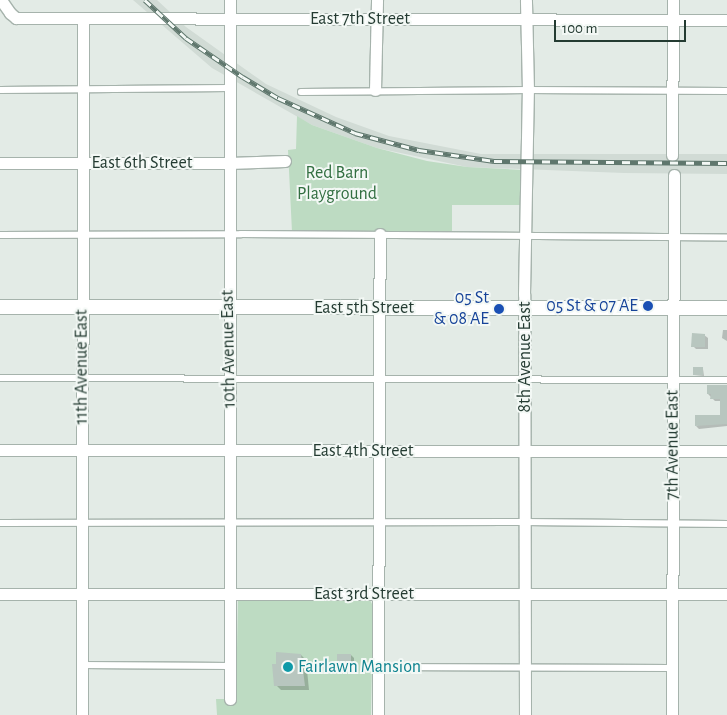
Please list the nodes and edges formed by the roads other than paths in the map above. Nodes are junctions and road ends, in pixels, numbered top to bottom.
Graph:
1 (1, 0) edge
2 (230, 0) edge
3 (377, 0) edge
4 (526, 0) edge
5 (673, 0) edge
6 (83, 19) junction
7 (230, 19) junction
8 (377, 19) junction
9 (525, 19) junction
10 (673, 19) junction
11 (727, 20) edge
12 (228, 88) junction
13 (0, 90) edge
14 (375, 90) junction
15 (528, 90) junction
16 (83, 91) junction
17 (674, 91) junction
18 (727, 91) edge
19 (301, 92) dead end
20 (672, 156) dead end
21 (284, 161) dead end
22 (84, 162) junction
23 (0, 163) edge
24 (229, 163) junction
25 (674, 175) dead end
26 (229, 234) junction
27 (380, 234) junction
28 (0, 235) edge
29 (84, 236) junction
30 (525, 236) junction
31 (727, 237) edge
32 (675, 238) junction
33 (0, 307) edge
34 (82, 307) junction
35 (228, 307) junction
36 (524, 307) junction
37 (673, 308) junction
38 (727, 308) edge
39 (381, 309) junction
40 (0, 378) edge
41 (82, 378) junction
42 (230, 378) junction
43 (380, 379) junction
44 (525, 380) junction
45 (673, 380) junction
46 (727, 380) edge
47 (0, 450) edge
48 (230, 450) junction
49 (82, 451) junction
50 (525, 451) junction
51 (673, 451) junction
52 (727, 451) edge
53 (380, 452) junction
54 (380, 522) junction
55 (525, 522) junction
56 (82, 523) junction
57 (230, 523) junction
58 (0, 524) edge
59 (674, 524) junction
60 (727, 524) edge
61 (229, 593) junction
62 (526, 593) junction
63 (674, 593) junction
64 (0, 594) edge
65 (82, 594) junction
66 (727, 594) edge
67 (378, 595) junction
68 (82, 664) junction
69 (230, 666) junction
70 (377, 667) junction
71 (525, 668) junction
72 (672, 668) junction
73 (230, 699) dead end
74 (82, 715) edge
75 (378, 715) edge
76 (525, 715) edge
77 (672, 715) edge

1 - 6 street, East 7th Street
2 - 7 street, 10th Avenue East
3 - 8 street
4 - 9 street, 8th Avenue East
5 - 10 street
6 - 7 street, East 7th Street
6 - 16 street, 11th Avenue East
7 - 8 street, East 7th Street
7 - 12 street, 10th Avenue East
8 - 9 street, East 7th Street
8 - 14 street
9 - 10 street, East 7th Street
9 - 15 street, 8th Avenue East
10 - 11 street, East 7th Street
10 - 17 street
12 - 16 lane
12 - 24 street, 10th Avenue East
13 - 16 lane
14 - 15 lane
14 - 19 lane
15 - 17 lane
15 - 30 street, 8th Avenue East
16 - 22 street, 11th Avenue East
17 - 18 lane
17 - 20 street
21 - 24 street, East 6th Street
22 - 23 street, East 6th Street
22 - 24 street, East 6th Street
22 - 29 street, 11th Avenue East
24 - 26 street, 10th Avenue East
25 - 32 street, 7th Avenue East
26 - 27 lane
26 - 29 lane
26 - 35 street, 10th Avenue East
27 - 30 lane
27 - 39 street
28 - 29 lane
29 - 34 street, 11th Avenue East
30 - 32 lane
30 - 36 street, 8th Avenue East
31 - 32 lane
32 - 37 street, 7th Avenue East
33 - 34 street, East 5th Street
34 - 35 street, East 5th Street
34 - 41 street, 11th Avenue East
35 - 39 street, East 5th Street
35 - 42 street, 10th Avenue East
36 - 37 street, East 5th Street
36 - 39 street, East 5th Street
36 - 44 street, 8th Avenue East
37 - 38 street, East 5th Street
37 - 45 street, 7th Avenue East
39 - 43 street
40 - 41 lane
41 - 42 lane
41 - 49 street, 11th Avenue East
42 - 43 lane
42 - 48 street, 10th Avenue East
43 - 44 lane
43 - 53 street
44 - 45 lane
44 - 50 street, 8th Avenue East
45 - 46 lane
45 - 51 street, 7th Avenue East
47 - 49 street, East 4th Street
48 - 49 street, East 4th Street
48 - 53 street, East 4th Street
48 - 57 street, 10th Avenue East
49 - 56 street, 11th Avenue East
50 - 51 street, East 4th Street
50 - 53 street, East 4th Street
50 - 55 street, 8th Avenue East
51 - 52 street, East 4th Street
51 - 59 street, 7th Avenue East
53 - 54 street
54 - 55 lane
54 - 57 lane
54 - 67 street
55 - 59 lane
55 - 62 street, 8th Avenue East
56 - 57 lane
56 - 58 lane
56 - 65 street, 11th Avenue East
57 - 61 street, 10th Avenue East
59 - 60 lane
59 - 63 street, 7th Avenue East
61 - 65 street, East 3rd Street
61 - 67 street, East 3rd Street
61 - 69 street, 10th Avenue East
62 - 63 street, East 3rd Street
62 - 67 street, East 3rd Street
62 - 71 street, 8th Avenue East
63 - 66 street, East 3rd Street
63 - 72 street, 7th Avenue East
64 - 65 street, East 3rd Street
65 - 68 street, 11th Avenue East
67 - 70 street
68 - 69 lane
68 - 74 street, 11th Avenue East
69 - 73 street, 10th Avenue East
70 - 71 lane
70 - 75 street
71 - 72 lane
71 - 76 street, 8th Avenue East
72 - 77 street, 7th Avenue East

